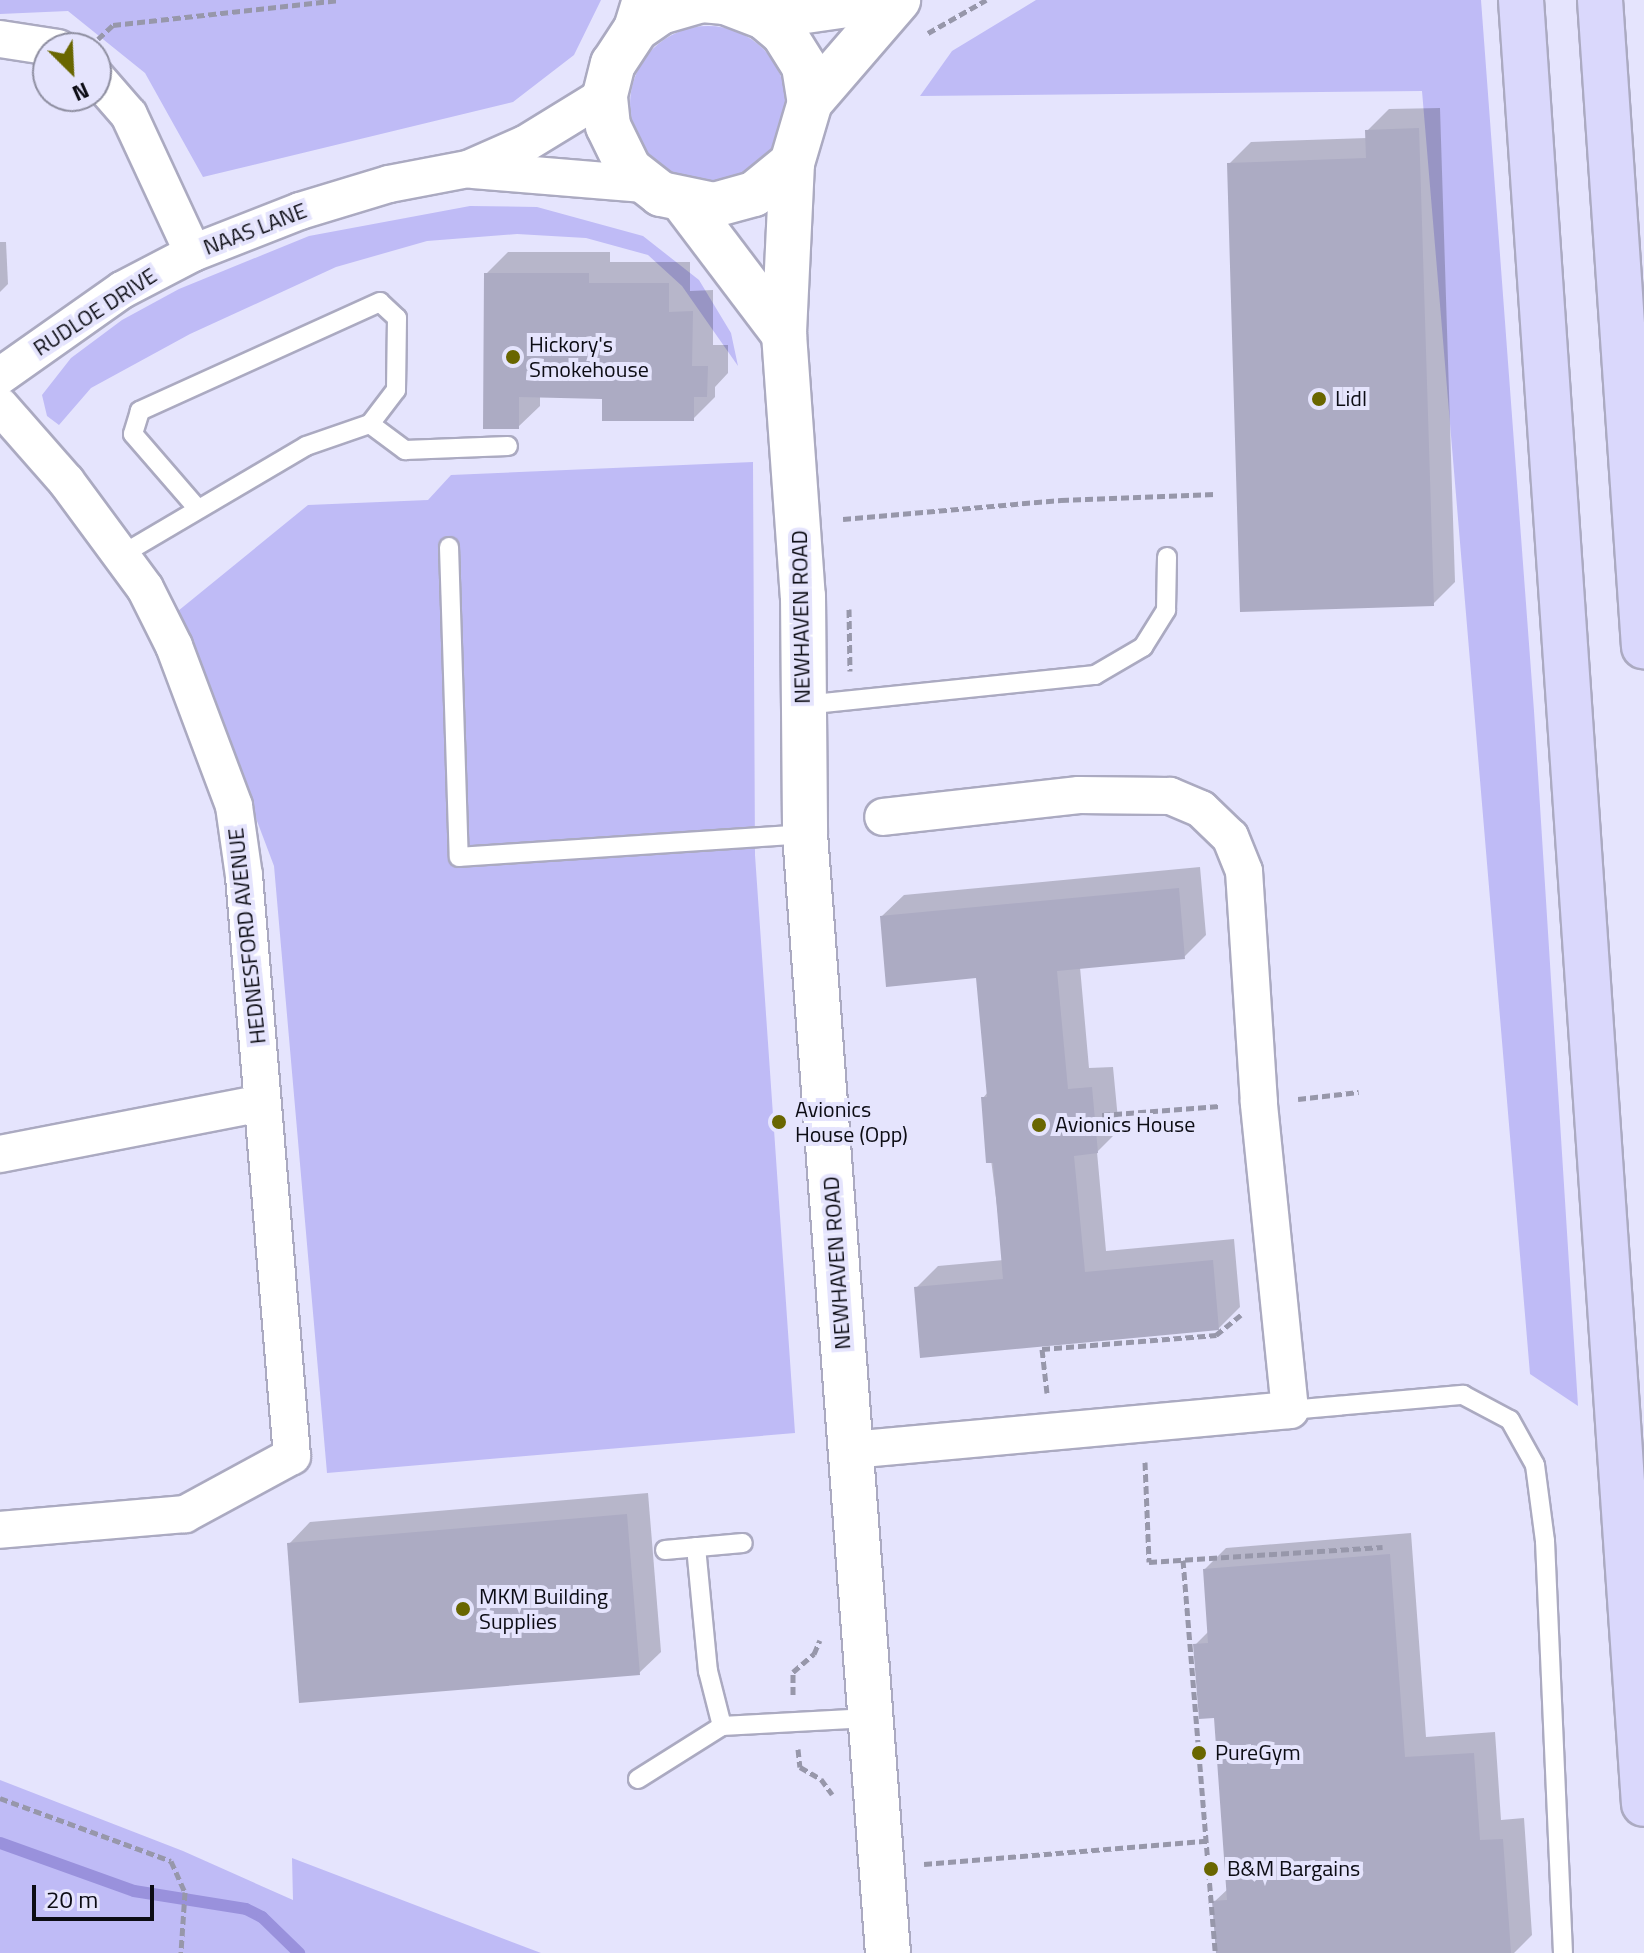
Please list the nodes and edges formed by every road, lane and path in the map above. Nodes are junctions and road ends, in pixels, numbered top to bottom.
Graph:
1 (338, 0) edge
2 (882, 0) edge
3 (898, 0) edge
4 (986, 0) edge
5 (1521, 0) edge
6 (1600, 0) edge
7 (738, 6) edge
8 (641, 15) edge
9 (106, 32) edge
10 (923, 36) dead end
11 (0, 39) edge
12 (32, 44) edge
13 (112, 95) edge
14 (605, 95) junction
15 (810, 102) junction
16 (792, 163) junction
17 (468, 169) junction
18 (644, 184) junction
19 (684, 202) junction
20 (193, 253) junction
21 (784, 334) junction
22 (0, 376) edge
23 (0, 406) edge
24 (370, 424) junction
25 (508, 446) dead end
26 (1215, 494) dead end
27 (842, 504) dead end
28 (197, 508) junction
29 (843, 519) junction
30 (844, 533) dead end
31 (449, 547) dead end
32 (123, 554) junction
33 (1167, 557) dead end
34 (848, 592) dead end
35 (1644, 647) edge
36 (849, 704) junction
37 (802, 705) junction
38 (883, 817) dead end
39 (805, 834) junction
40 (1359, 1092) dead end
41 (1296, 1099) dead end
42 (262, 1103) junction
43 (1230, 1105) dead end
44 (1102, 1115) dead end
45 (0, 1154) edge
46 (1279, 1285) junction
47 (1290, 1410) junction
48 (1144, 1425) junction
49 (1051, 1433) junction
50 (851, 1450) junction
51 (0, 1530) edge
52 (743, 1543) dead end
53 (696, 1547) junction
54 (1383, 1547) dead end
55 (665, 1550) dead end
56 (1183, 1560) junction
57 (869, 1718) junction
58 (722, 1726) junction
59 (638, 1779) dead end
60 (0, 1798) edge
61 (1644, 1804) edge
62 (1206, 1841) junction
63 (923, 1849) dead end
64 (924, 1864) junction
65 (925, 1876) dead end
66 (181, 1953) edge
67 (888, 1953) edge
68 (1215, 1953) edge
69 (1563, 1953) edge

1 - 9 path
2 - 7 street
3 - 15 street
4 - 10 path
5 - 61 highway
6 - 35 highway
7 - 8 street
7 - 15 street
8 - 14 street
11 - 12 street
13 - 20 street, NAAS LANE
14 - 17 street, NAAS LANE
14 - 18 street
15 - 16 street
16 - 19 street
16 - 21 street, NEWHAVEN ROAD
17 - 18 street, NAAS LANE
17 - 20 street, NAAS LANE
18 - 19 street
19 - 21 street
20 - 22 street, RUDLOE DRIVE
21 - 37 street, NEWHAVEN ROAD
23 - 32 street, HEDNESFORD AVENUE
24 - 25 lane
24 - 28 lane
24 - 28 lane
26 - 29 path
27 - 29 path
28 - 32 lane
29 - 30 path
31 - 39 lane
32 - 42 street, HEDNESFORD AVENUE
33 - 36 lane
34 - 36 path
36 - 37 lane
37 - 39 street, NEWHAVEN ROAD
38 - 46 street
39 - 50 street, NEWHAVEN ROAD
40 - 41 path
42 - 45 street
42 - 51 street, HEDNESFORD AVENUE
43 - 44 path
46 - 47 street
46 - 49 path
47 - 48 street
47 - 69 lane
48 - 49 street
48 - 56 path
49 - 50 street
50 - 57 street, NEWHAVEN ROAD
52 - 53 lane
53 - 55 lane
53 - 58 lane
54 - 56 path
56 - 62 path
57 - 58 lane
57 - 67 street, NEWHAVEN ROAD
58 - 59 lane
60 - 66 path
62 - 64 path
62 - 68 path
63 - 64 path
64 - 65 path

